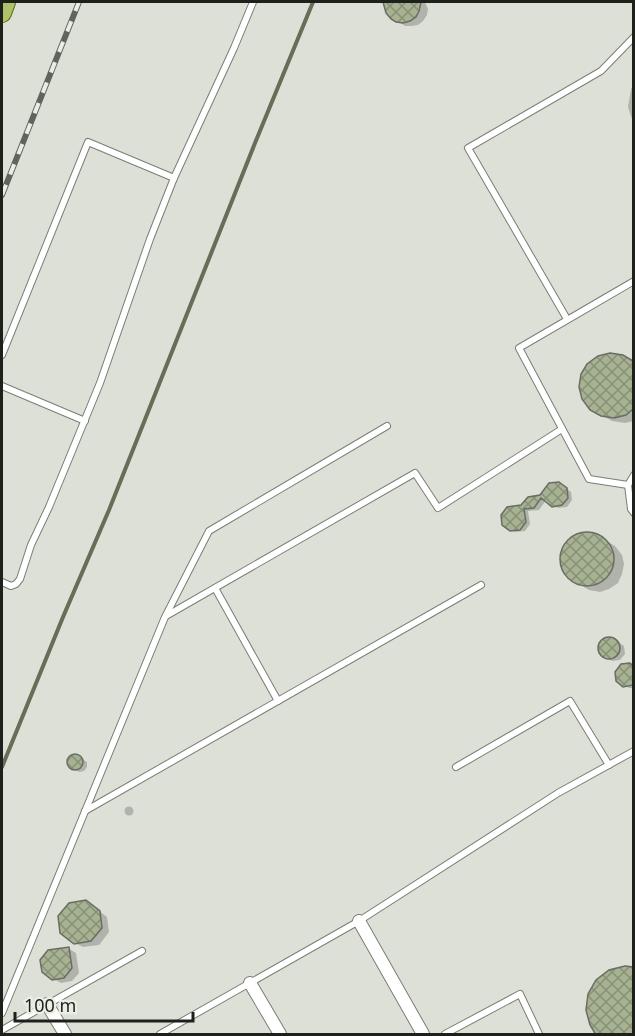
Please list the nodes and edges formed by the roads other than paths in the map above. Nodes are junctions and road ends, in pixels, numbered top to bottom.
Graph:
1 (6, 2) edge
2 (253, 2) edge
3 (2, 13) edge
4 (633, 37) edge
5 (174, 178) junction
6 (633, 281) edge
7 (567, 319) junction
8 (2, 355) edge
9 (2, 386) edge
10 (85, 421) junction
11 (387, 426) dead end
12 (562, 429) junction
13 (633, 475) edge
14 (628, 485) junction
15 (633, 513) edge
16 (2, 582) edge
17 (481, 585) dead end
18 (215, 588) junction
19 (165, 617) junction
20 (278, 701) junction
21 (633, 751) edge
22 (609, 765) junction
23 (456, 767) dead end
24 (85, 812) junction
25 (359, 921) junction
26 (142, 951) dead end
27 (250, 983) junction
28 (47, 1004) junction
29 (2, 1012) edge
30 (2, 1030) edge
31 (65, 1035) edge
32 (160, 1035) edge
33 (280, 1035) edge
34 (423, 1035) edge
35 (445, 1035) edge
36 (539, 1035) edge

1 - 3 main road
2 - 5 lane
4 - 7 lane
5 - 8 lane
5 - 10 lane
6 - 7 lane
7 - 12 lane
9 - 10 lane
10 - 16 lane
11 - 19 lane
12 - 14 lane
12 - 18 lane
13 - 14 lane
14 - 15 lane
17 - 20 lane
18 - 19 lane
18 - 20 lane
19 - 24 lane
20 - 24 lane
21 - 22 lane
22 - 23 lane
22 - 25 lane
24 - 29 lane
25 - 27 lane
25 - 34 street
26 - 28 lane
27 - 32 lane
27 - 33 street
28 - 30 lane
28 - 31 street
35 - 36 lane

